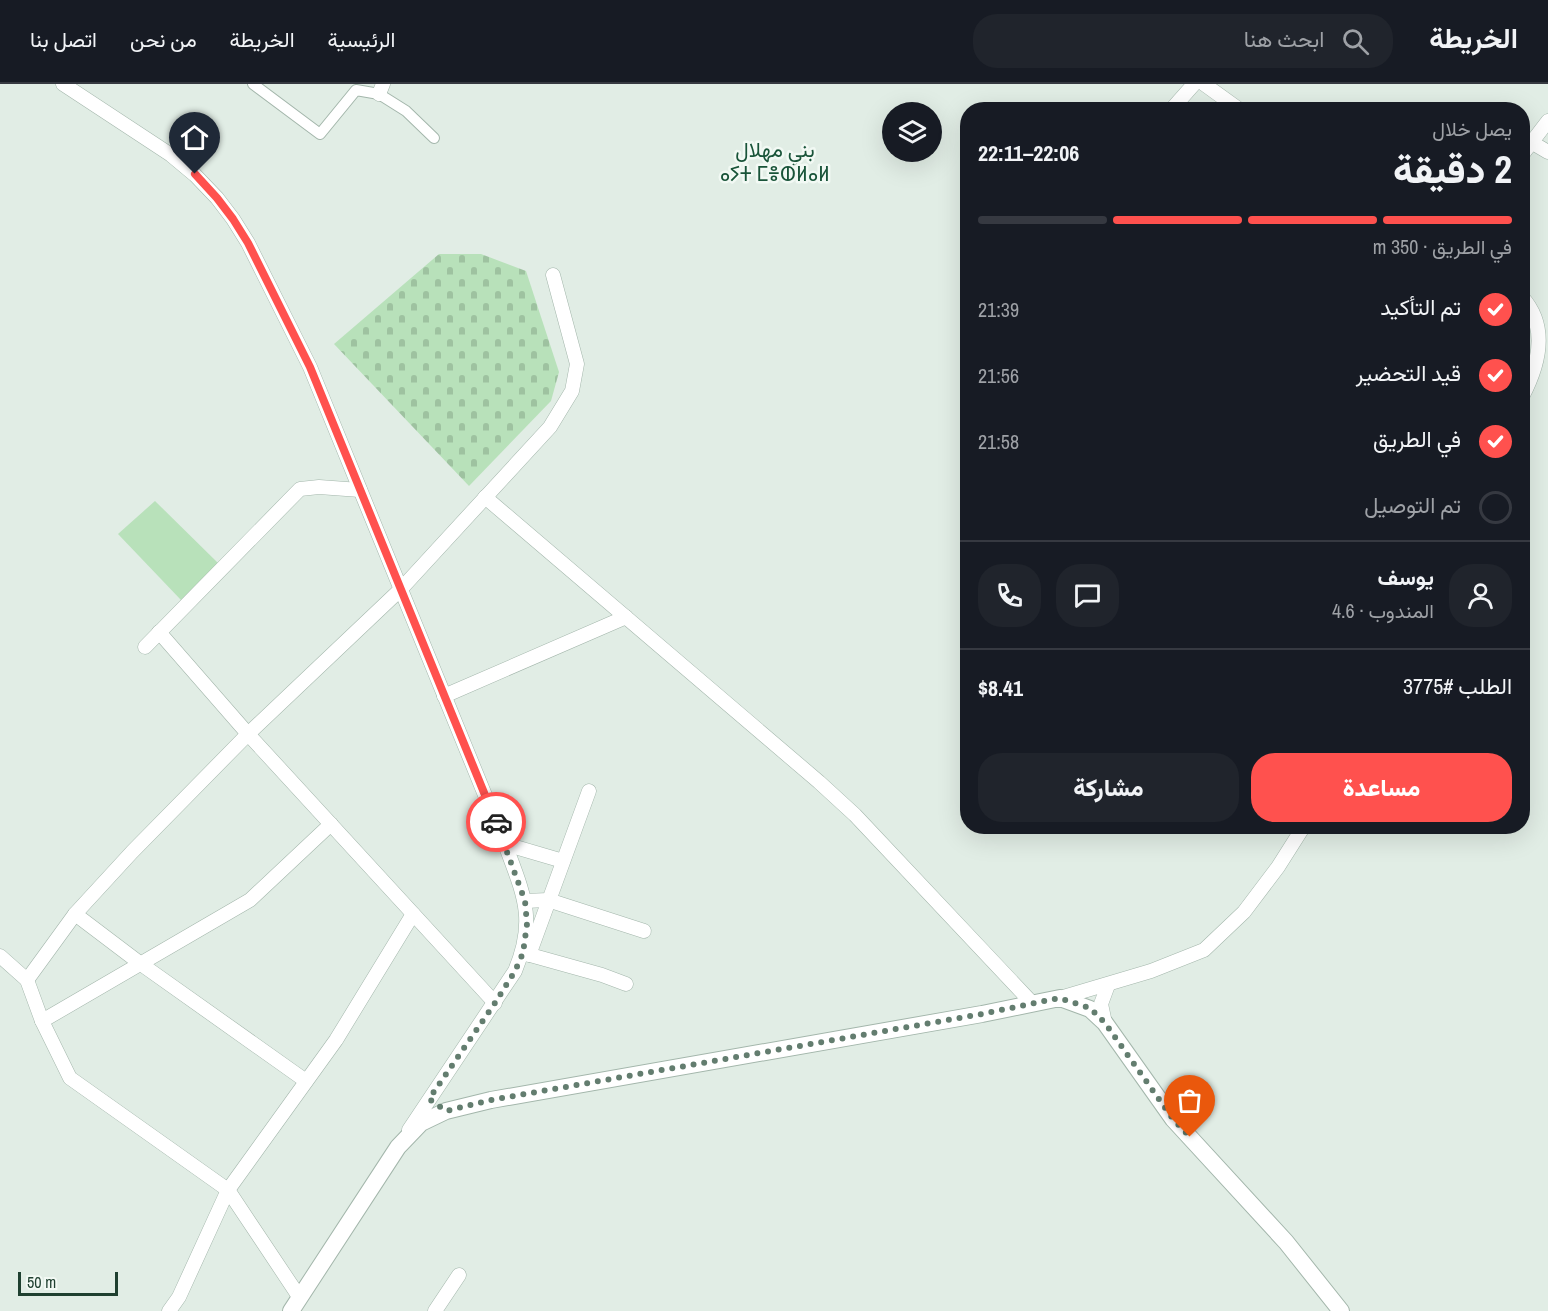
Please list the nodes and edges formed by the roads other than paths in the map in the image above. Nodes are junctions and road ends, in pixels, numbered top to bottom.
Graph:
1 (63, 84) edge
2 (253, 84) edge
3 (1194, 84) edge
4 (1204, 84) edge
5 (381, 89) edge
6 (1178, 102) edge
7 (1229, 102) edge
8 (1548, 121) edge
9 (434, 138) dead end
10 (1531, 142) joint
11 (1548, 152) edge
12 (554, 276) dead end
13 (1530, 303) edge
14 (1544, 363) edge
15 (1530, 385) edge
16 (360, 490) junction
17 (485, 497) junction
18 (401, 589) junction
19 (626, 617) junction
20 (159, 632) junction
21 (145, 647) dead end
22 (444, 696) junction
23 (248, 734) junction
24 (589, 791) dead end
25 (331, 824) junction
26 (1299, 834) edge
27 (505, 844) junction
28 (563, 861) junction
29 (548, 900) junction
30 (525, 901) junction
31 (75, 914) junction
32 (413, 914) junction
33 (644, 931) dead end
34 (526, 954) junction
35 (0, 956) edge
36 (141, 964) junction
37 (27, 980) junction
38 (626, 984) dead end
39 (1108, 985) junction
40 (1059, 998) junction
41 (495, 1003) junction
42 (1033, 1004) junction
43 (42, 1022) junction
44 (1105, 1023) junction
45 (306, 1081) junction
46 (429, 1099) junction
47 (446, 1111) junction
48 (398, 1147) junction
49 (228, 1190) junction
50 (459, 1275) dead end
51 (295, 1304) edge
52 (169, 1311) edge
53 (435, 1311) edge
54 (1341, 1311) edge

1 - 16 street
2 - 5 street
3 - 6 street
4 - 7 street
5 - 9 street
8 - 10 street
10 - 11 street
12 - 17 street
13 - 14 street
14 - 15 street
16 - 18 street
16 - 20 street
17 - 18 street
17 - 19 street
18 - 22 street
18 - 23 street
19 - 22 street
19 - 42 street
20 - 21 street
20 - 23 street
22 - 27 street
23 - 25 street
23 - 31 street
24 - 28 street
25 - 32 street
25 - 36 street
26 - 39 street
27 - 28 street
27 - 30 street
28 - 29 street
29 - 30 street
29 - 33 street
29 - 34 street
30 - 34 street
31 - 36 street
31 - 37 street
32 - 41 street
32 - 45 street
34 - 38 street
34 - 41 street
35 - 37 street
36 - 43 street
36 - 45 street
37 - 43 street
39 - 40 street
39 - 44 street
40 - 42 street
40 - 44 street
41 - 46 street
42 - 47 street
43 - 49 street
44 - 54 street
45 - 49 street
46 - 47 street
46 - 48 street
47 - 48 street
48 - 51 street
49 - 51 street
49 - 52 street
50 - 53 street

